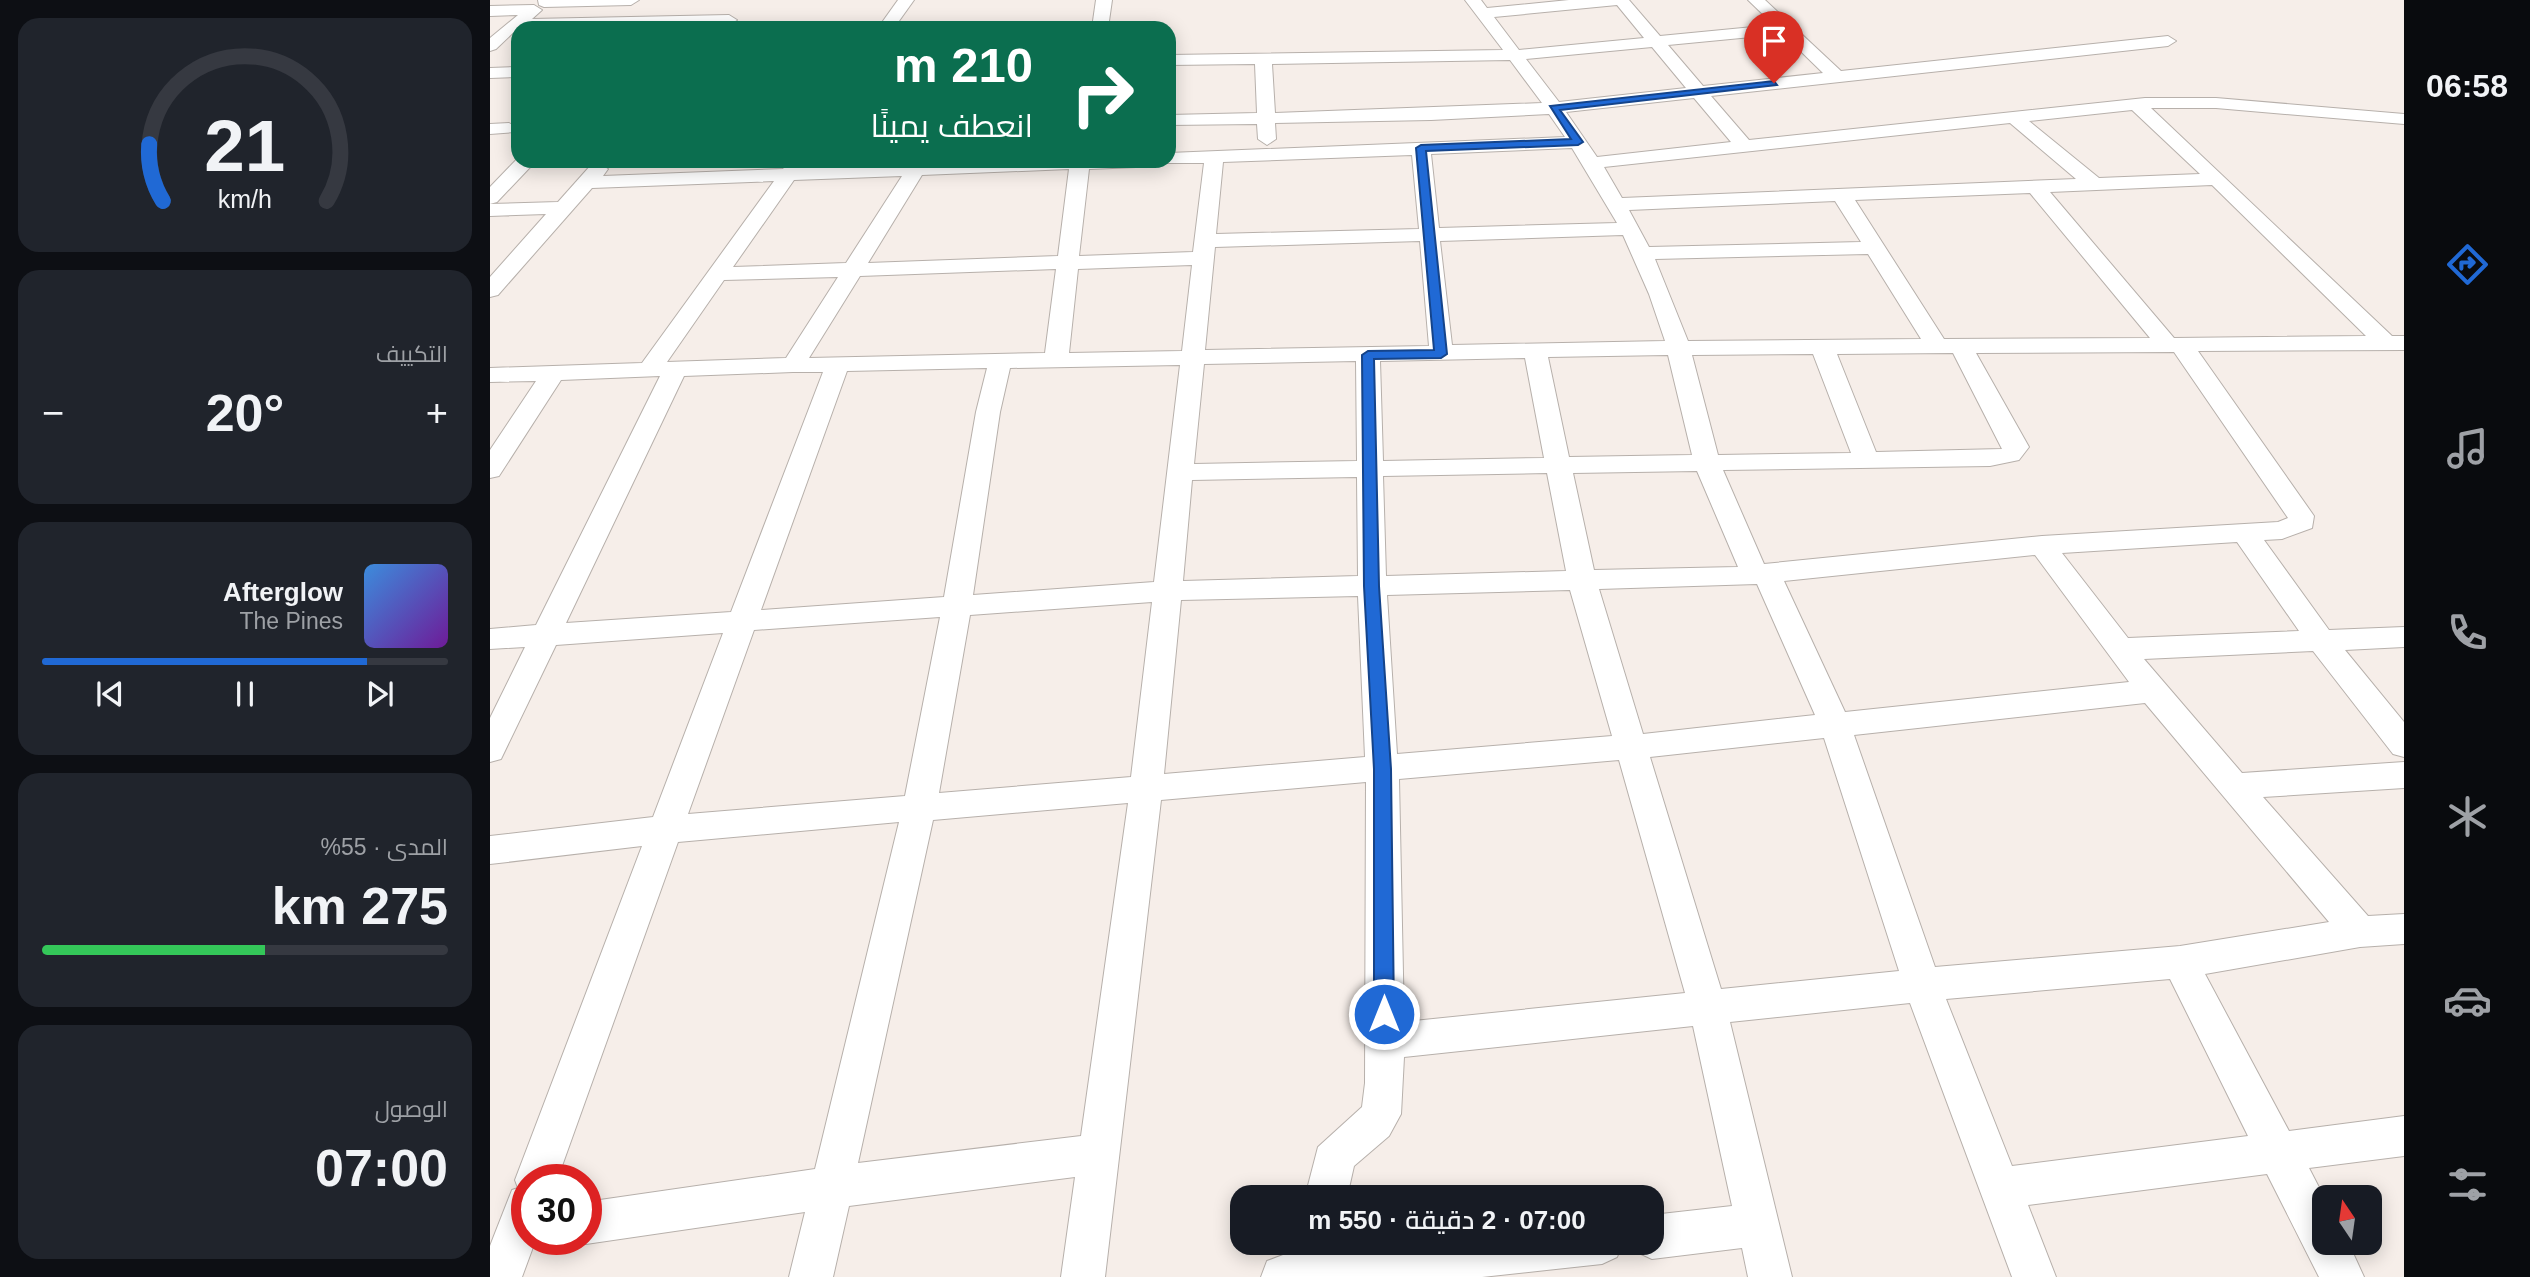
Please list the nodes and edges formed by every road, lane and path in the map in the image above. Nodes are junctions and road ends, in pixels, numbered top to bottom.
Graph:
1 (631, 0) edge
2 (650, 0) edge
3 (906, 0) edge
4 (1104, 0) edge
5 (1619, 0) edge
6 (1756, 0) edge
7 (541, 4) edge
8 (1478, 6) edge
9 (490, 11) edge
10 (729, 19) edge
11 (521, 21) edge
12 (628, 21) edge
13 (699, 21) edge
14 (891, 21) edge
15 (1101, 21) edge
16 (1786, 29) junction
17 (511, 30) edge
18 (2168, 41) dead end
19 (1657, 42) junction
20 (495, 45) edge
21 (1514, 55) junction
22 (1263, 59) junction
23 (1176, 60) edge
24 (511, 72) edge
25 (490, 73) edge
26 (1837, 77) junction
27 (1699, 91) junction
28 (2136, 104) junction
29 (1554, 108) junction
30 (2011, 115) junction
31 (1267, 118) junction
32 (2404, 119) edge
33 (1176, 120) edge
34 (1578, 142) junction
35 (1744, 146) junction
36 (1421, 148) junction
37 (1268, 154) junction
38 (1214, 157) junction
39 (1176, 159) edge
40 (1592, 163) junction
41 (519, 168) edge
42 (599, 168) edge
43 (794, 168) edge
44 (917, 168) edge
45 (1078, 168) edge
46 (2217, 179) junction
47 (587, 182) junction
48 (2094, 184) junction
49 (2035, 186) junction
50 (1841, 194) junction
51 (490, 198) edge
52 (1619, 204) junction
53 (564, 208) junction
54 (490, 209) edge
55 (1632, 229) junction
56 (1429, 235) junction
57 (1875, 248) junction
58 (1204, 250) junction
59 (1643, 253) junction
60 (1069, 262) junction
61 (854, 268) junction
62 (719, 274) junction
63 (492, 286) edge
64 (2173, 343) junction
65 (2395, 343) edge
66 (1948, 345) junction
67 (1822, 346) junction
68 (1679, 348) junction
69 (1535, 352) junction
70 (1441, 354) junction
71 (1368, 355) junction
72 (1193, 359) junction
73 (1056, 361) junction
74 (1000, 362) junction
75 (793, 365) junction
76 (837, 365) junction
77 (663, 368) junction
78 (554, 373) junction
79 (490, 375) edge
80 (1867, 461) junction
81 (1708, 465) junction
82 (1559, 468) junction
83 (490, 470) edge
84 (1370, 471) junction
85 (1180, 472) junction
86 (2244, 532) junction
87 (2042, 545) junction
88 (1761, 574) junction
89 (1582, 581) junction
90 (1372, 586) junction
91 (1167, 592) junction
92 (957, 605) junction
93 (740, 622) junction
94 (544, 635) junction
95 (2404, 637) edge
96 (490, 639) edge
97 (2321, 640) junction
98 (2121, 649) junction
99 (2152, 691) junction
100 (1836, 727) junction
101 (2404, 745) edge
102 (490, 747) edge
103 (1630, 747) junction
104 (1382, 769) junction
105 (2404, 775) edge
106 (2235, 786) junction
107 (1146, 790) junction
108 (919, 809) junction
109 (668, 829) junction
110 (490, 849) edge
111 (2404, 929) edge
112 (2360, 932) junction
113 (2180, 962) junction
114 (1922, 985) junction
115 (1708, 1008) junction
116 (1384, 1042) junction
117 (2404, 1136) edge
118 (2278, 1151) junction
119 (1099, 1154) junction
120 (542, 1164) edge
121 (1328, 1185) edge
122 (832, 1186) junction
123 (2000, 1188) junction
124 (2312, 1218) edge
125 (602, 1221) edge
126 (1758, 1225) junction
127 (1664, 1236) edge
128 (511, 1251) edge
129 (1439, 1255) edge
130 (2331, 1255) edge
131 (1326, 1264) edge
132 (500, 1277) edge
133 (811, 1277) edge
134 (1083, 1277) edge
135 (1283, 1277) edge
136 (1770, 1277) edge
137 (2034, 1277) edge
138 (2342, 1277) edge

1 - 7 street
2 - 12 street
3 - 14 street
4 - 15 street
5 - 8 street
5 - 19 street
6 - 16 street
7 - 9 street
7 - 11 street
8 - 21 street
10 - 13 street
16 - 19 street
16 - 26 street
17 - 20 street
18 - 26 street
19 - 21 street
19 - 27 street
21 - 22 street
21 - 29 street
22 - 23 street
22 - 31 street
24 - 25 street
26 - 27 street
27 - 29 street
27 - 35 street
28 - 30 street
28 - 32 street
28 - 46 street
29 - 31 street
29 - 34 street
30 - 35 street
30 - 48 street
31 - 33 street
31 - 37 street
34 - 36 street
34 - 40 street
35 - 40 street
36 - 37 street
36 - 56 street
37 - 38 street
38 - 39 street
38 - 58 street
40 - 52 street
41 - 51 street
42 - 47 street
43 - 47 street
43 - 62 street
44 - 61 street
45 - 60 street
46 - 48 street
46 - 65 street
47 - 53 street
48 - 49 street
49 - 50 street
49 - 64 street
50 - 52 street
50 - 57 street
52 - 55 street
53 - 54 street
53 - 63 street
55 - 56 street
55 - 59 street
56 - 58 street
56 - 70 street
57 - 59 street
57 - 66 street
58 - 60 street
58 - 72 street
59 - 68 street
60 - 61 street
60 - 73 street
61 - 62 street
61 - 75 street
62 - 77 street
64 - 65 street
64 - 66 street
64 - 86 street
66 - 67 street
66 - 80 street
67 - 68 street
67 - 80 street
68 - 69 street
68 - 81 street
69 - 70 street
69 - 82 street
70 - 71 street
71 - 72 street
71 - 84 street
72 - 73 street
72 - 85 street
73 - 74 street
74 - 76 street
74 - 92 street
75 - 76 street
75 - 77 street
76 - 93 street
77 - 78 street
77 - 94 street
78 - 79 street
78 - 83 street
80 - 81 street
81 - 82 street
81 - 88 street
82 - 84 street
82 - 89 street
84 - 85 street
84 - 90 street
85 - 91 street
86 - 87 street
86 - 97 street
87 - 88 street
87 - 98 street
88 - 89 street
88 - 100 street
89 - 90 street
89 - 103 street
90 - 91 street
90 - 104 street
91 - 92 street
91 - 107 street
92 - 93 street
92 - 108 street
93 - 94 street
93 - 109 street
94 - 96 street
94 - 102 street
95 - 97 street
97 - 98 street
97 - 101 street
98 - 99 street
99 - 100 street
99 - 106 street
100 - 103 street
100 - 114 street
103 - 104 street
103 - 115 street
104 - 107 street
104 - 116 street
105 - 106 street
106 - 112 street
107 - 108 street
107 - 119 street
108 - 109 street
108 - 122 street
109 - 110 street
109 - 120 street
111 - 112 street
112 - 113 street
113 - 114 street
113 - 118 street
114 - 115 street
114 - 123 street
115 - 116 street
115 - 126 street
116 - 121 street
117 - 118 street
118 - 123 street
118 - 124 street
119 - 122 street
119 - 134 street
122 - 125 street
122 - 133 street
123 - 137 street
126 - 127 street
126 - 136 street
128 - 132 street
129 - 131 street
130 - 138 street
131 - 135 street

